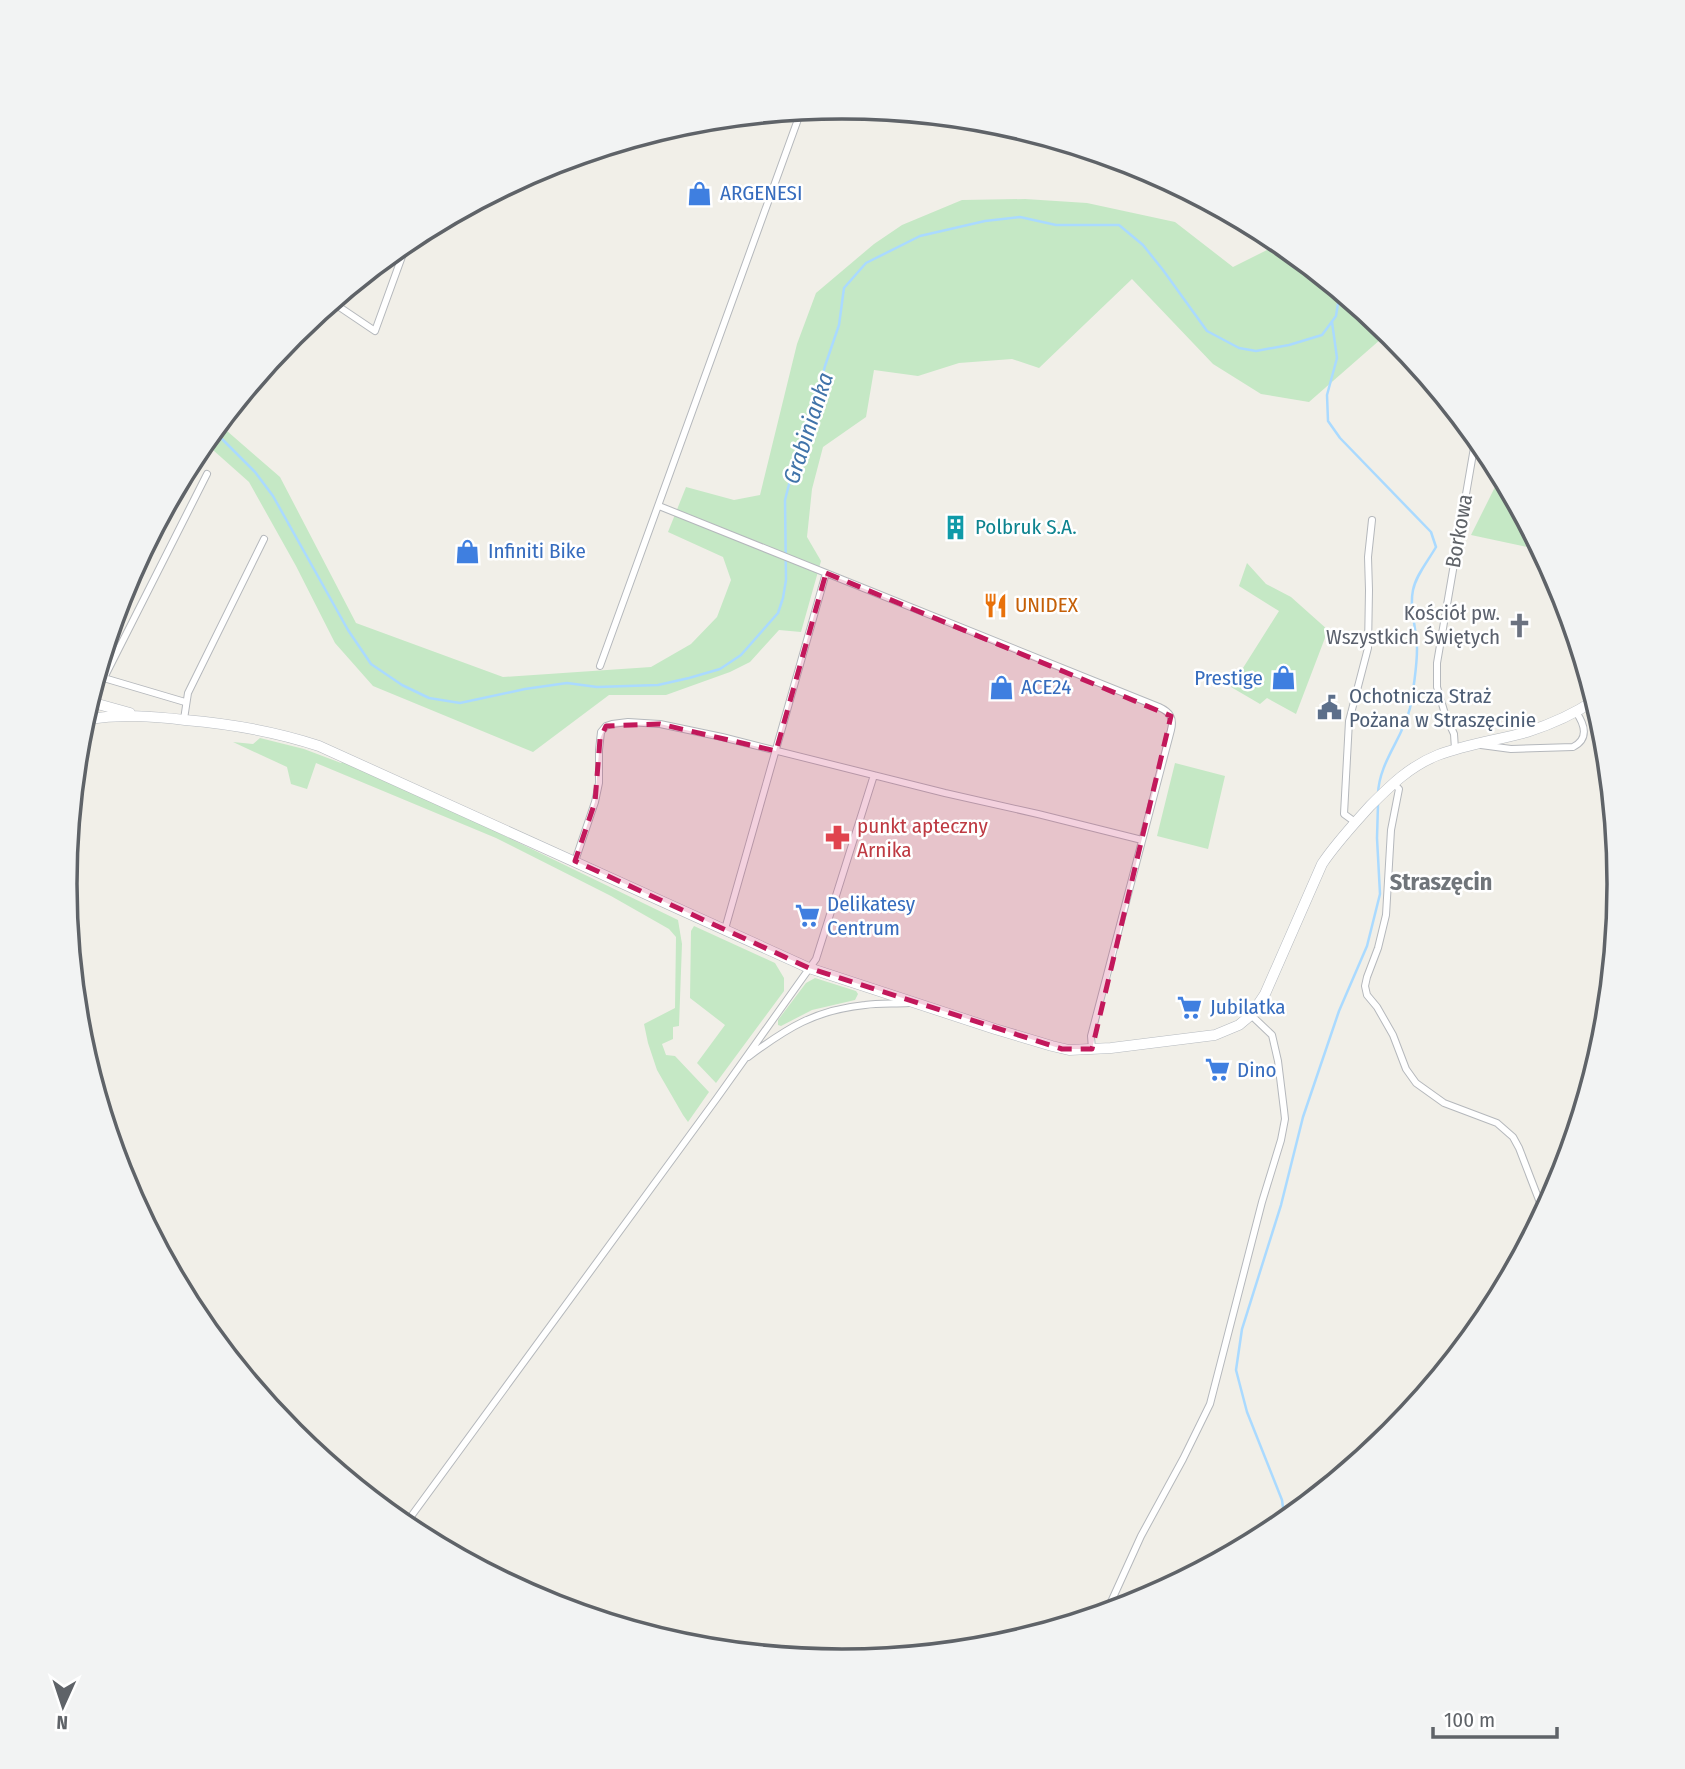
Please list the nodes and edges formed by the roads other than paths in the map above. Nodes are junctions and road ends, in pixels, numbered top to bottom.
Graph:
1 (797, 121) edge
2 (401, 259) edge
3 (340, 307) edge
4 (1473, 451) edge
5 (207, 474) dead end
6 (659, 506) junction
7 (1372, 520) dead end
8 (264, 539) dead end
9 (826, 573) junction
10 (114, 650) edge
11 (600, 666) dead end
12 (105, 679) edge
13 (186, 702) junction
14 (99, 705) edge
15 (1586, 705) edge
16 (1576, 712) junction
17 (138, 715) junction
18 (184, 719) junction
19 (95, 721) edge
20 (1476, 745) junction
21 (1455, 749) junction
22 (776, 751) junction
23 (874, 775) junction
24 (1390, 786) junction
25 (1356, 821) junction
26 (1142, 840) junction
27 (575, 861) junction
28 (725, 929) junction
29 (809, 968) junction
30 (915, 1003) junction
31 (1251, 1015) junction
32 (1092, 1049) junction
33 (743, 1060) junction
34 (1539, 1201) edge
35 (411, 1517) edge
36 (1111, 1601) edge

1 - 6 street
2 - 3 street
4 - 21 street, Borkowa
5 - 10 street
6 - 9 street
6 - 11 street
7 - 25 street
8 - 13 street
9 - 22 street
9 - 26 street
12 - 13 street
13 - 18 street
14 - 17 street
15 - 16 street
16 - 20 street
16 - 20 street
17 - 18 street
17 - 19 street
18 - 27 street
20 - 21 street
21 - 24 street
22 - 23 street
22 - 27 street
22 - 28 street
23 - 26 street
23 - 29 street
24 - 25 street
24 - 34 street
25 - 31 street
26 - 32 street
27 - 28 street
28 - 29 street
29 - 30 street
29 - 33 street
30 - 32 street
30 - 33 street
31 - 32 street
31 - 36 street
33 - 35 street

